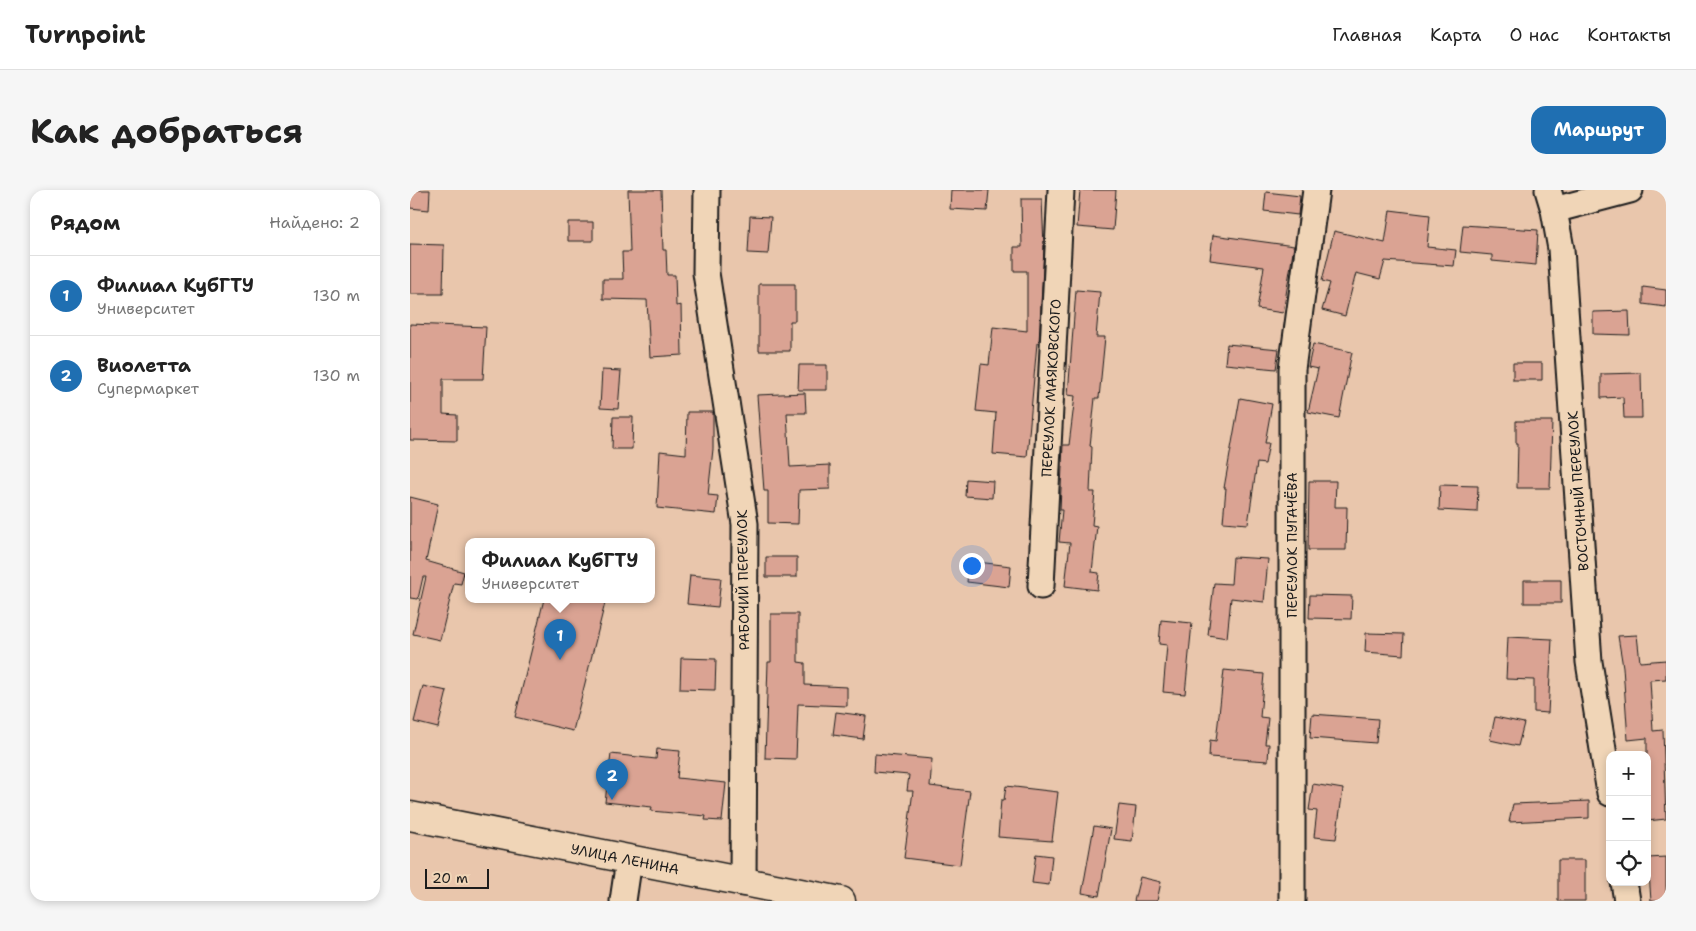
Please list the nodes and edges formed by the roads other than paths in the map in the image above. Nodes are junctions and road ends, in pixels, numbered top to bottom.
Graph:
1 (707, 190) edge
2 (1061, 190) edge
3 (1316, 190) edge
4 (1630, 190) edge
5 (1551, 200) edge
6 (1041, 586) dead end
7 (1606, 768) edge
8 (410, 816) edge
9 (628, 860) junction
10 (743, 883) junction
11 (1625, 886) edge
12 (623, 901) edge
13 (841, 901) edge
14 (1292, 901) edge
15 (1627, 901) edge

1 - 10 street, РАБОЧИЙ ПЕРЕУЛОК
2 - 6 street, ПЕРЕУЛОК МАЯКОВСКОГО
3 - 14 street, ПЕРЕУЛОК ПУГАЧЁВА
4 - 5 street
5 - 7 street, ВОСТОЧНЫЙ ПЕРЕУЛОК
8 - 9 main road, УЛИЦА ЛЕНИНА
9 - 10 main road, УЛИЦА ЛЕНИНА
9 - 12 street
10 - 13 main road, УЛИЦА ЛЕНИНА
11 - 15 street

